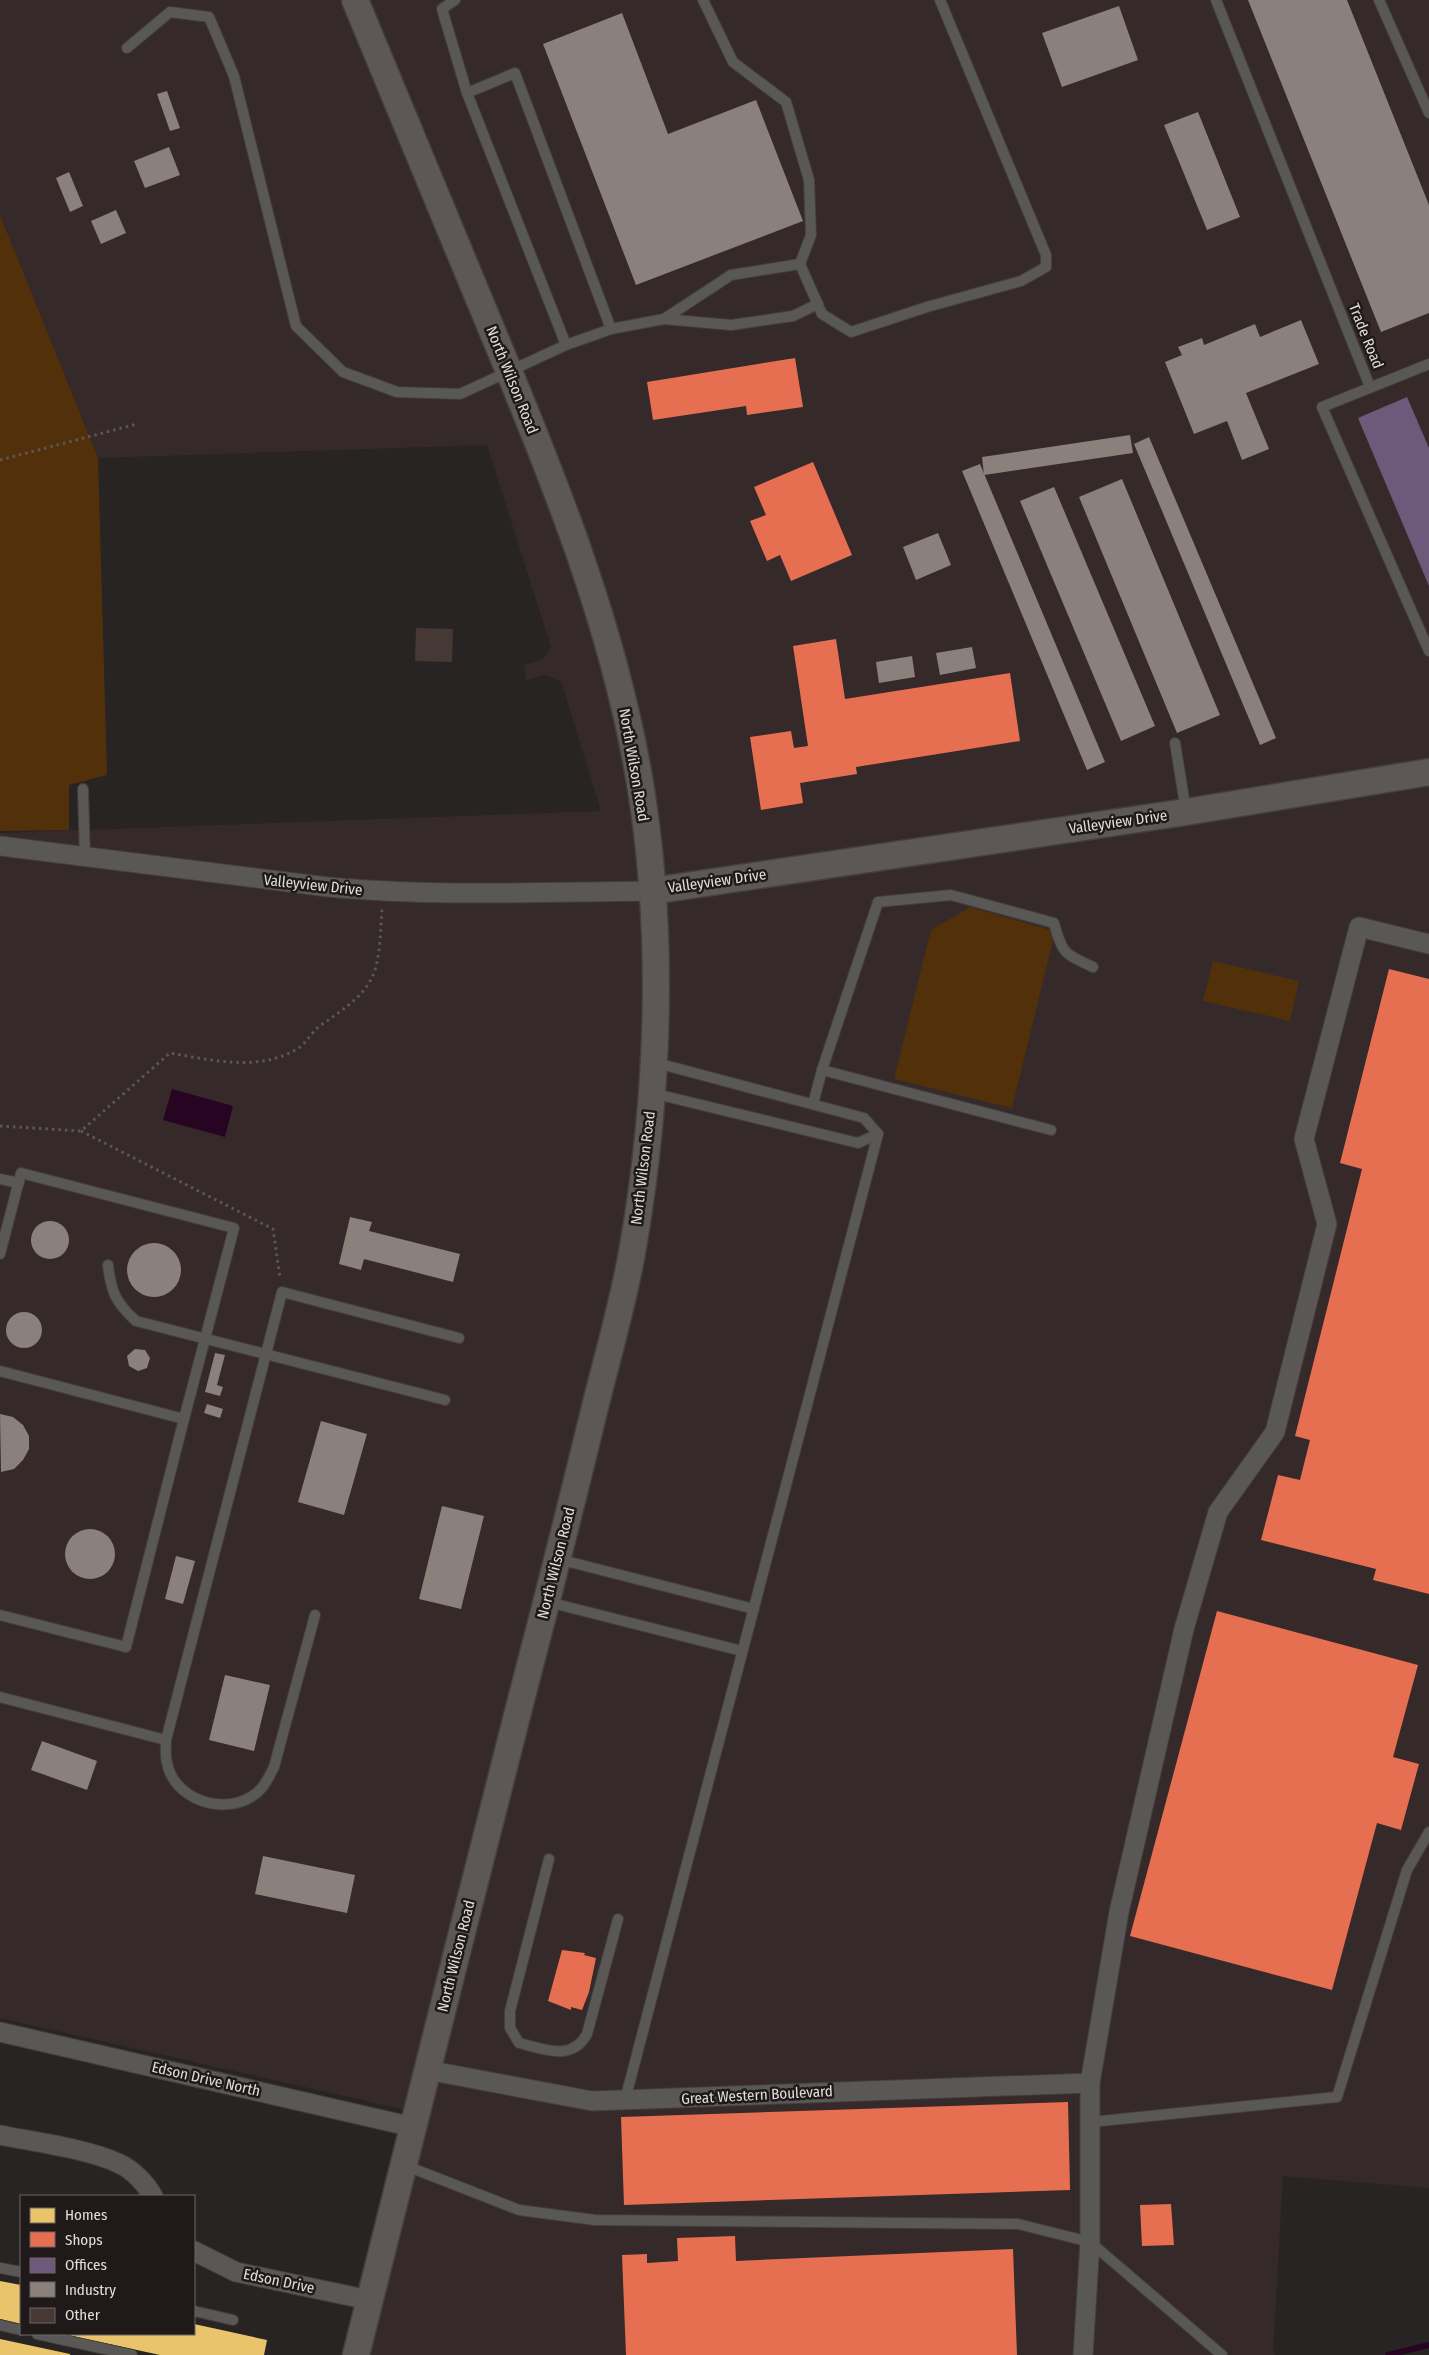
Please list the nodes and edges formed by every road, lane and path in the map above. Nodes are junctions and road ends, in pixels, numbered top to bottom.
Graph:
1 (356, 0) edge
2 (455, 0) edge
3 (703, 0) edge
4 (940, 0) edge
5 (1216, 0) edge
6 (1379, 0) edge
7 (127, 48) dead end
8 (467, 92) junction
9 (1429, 113) edge
10 (800, 264) junction
11 (818, 304) junction
12 (664, 319) junction
13 (611, 330) junction
14 (566, 345) junction
15 (1429, 364) edge
16 (509, 372) junction
17 (1370, 387) junction
18 (137, 424) dead end
19 (0, 460) edge
20 (1429, 651) edge
21 (1175, 743) dead end
22 (1429, 772) edge
23 (83, 789) dead end
24 (1186, 812) junction
25 (0, 846) edge
26 (85, 858) junction
27 (652, 890) junction
28 (383, 892) junction
29 (1429, 944) edge
30 (1093, 967) dead end
31 (653, 1062) junction
32 (822, 1070) junction
33 (651, 1093) junction
34 (813, 1104) junction
35 (0, 1126) edge
36 (1051, 1130) dead end
37 (81, 1131) junction
38 (878, 1134) junction
39 (0, 1178) edge
40 (18, 1183) junction
41 (0, 1254) edge
42 (108, 1265) dead end
43 (282, 1292) junction
44 (460, 1338) dead end
45 (205, 1339) junction
46 (266, 1354) junction
47 (0, 1371) edge
48 (445, 1400) dead end
49 (184, 1419) junction
50 (558, 1559) junction
51 (547, 1601) junction
52 (754, 1609) junction
53 (0, 1615) edge
54 (315, 1615) dead end
55 (742, 1651) junction
56 (0, 1697) edge
57 (166, 1740) junction
58 (1429, 1832) edge
59 (550, 1859) dead end
60 (618, 1919) dead end
61 (0, 2032) edge
62 (427, 2070) junction
63 (1090, 2083) junction
64 (625, 2100) junction
65 (1091, 2122) junction
66 (413, 2127) junction
67 (0, 2135) edge
68 (403, 2165) junction
69 (152, 2195) edge
70 (1090, 2242) junction
71 (195, 2251) edge
72 (0, 2268) edge
73 (20, 2272) edge
74 (369, 2300) junction
75 (195, 2311) edge
76 (233, 2320) dead end
77 (0, 2325) edge
78 (20, 2330) edge
79 (42, 2335) edge
80 (132, 2355) edge
81 (356, 2355) edge
82 (1083, 2355) edge
83 (1222, 2355) edge

1 - 16 main road, North Wilson Road
2 - 8 lane
3 - 10 lane
4 - 11 lane
5 - 17 lane, Trade Road
6 - 9 lane
7 - 16 lane
8 - 13 lane
8 - 14 lane
10 - 11 lane
10 - 12 lane
11 - 12 lane
12 - 13 lane
13 - 14 lane
14 - 16 lane
15 - 17 lane
16 - 27 main road, North Wilson Road
17 - 20 lane, Trade Road
18 - 19 path
21 - 24 lane
22 - 24 main road, Valleyview Drive
23 - 26 lane
24 - 27 main road, Valleyview Drive
25 - 26 street, Valleyview Drive
26 - 28 street, Valleyview Drive
27 - 28 street, Valleyview Drive
27 - 31 main road, North Wilson Road
28 - 37 path
29 - 63 street
30 - 32 lane
31 - 33 main road, North Wilson Road
31 - 34 lane
32 - 34 lane
32 - 36 lane
33 - 38 lane
33 - 50 main road, North Wilson Road
34 - 38 lane
35 - 37 path
37 - 43 path
38 - 52 lane
39 - 40 lane
40 - 41 lane
40 - 45 lane
42 - 45 lane
43 - 44 lane
43 - 46 lane
45 - 46 lane
45 - 49 lane
46 - 48 lane
46 - 57 lane
47 - 49 lane
49 - 53 lane
50 - 51 main road, North Wilson Road
50 - 52 lane
51 - 55 lane
51 - 62 main road, North Wilson Road
52 - 55 lane
54 - 57 lane
55 - 64 lane
56 - 57 lane
58 - 65 lane
59 - 60 lane
61 - 66 street, Edson Drive North
62 - 64 street, Great Western Boulevard
62 - 66 main road, North Wilson Road
63 - 64 street, Great Western Boulevard
63 - 65 street
65 - 70 street
66 - 68 main road, North Wilson Road
67 - 69 street
68 - 70 lane
68 - 74 main road, North Wilson Road
70 - 82 street
70 - 83 lane
71 - 74 street, Edson Drive
72 - 73 lane
74 - 81 main road, North Wilson Road
75 - 76 lane
77 - 78 lane
79 - 80 lane

